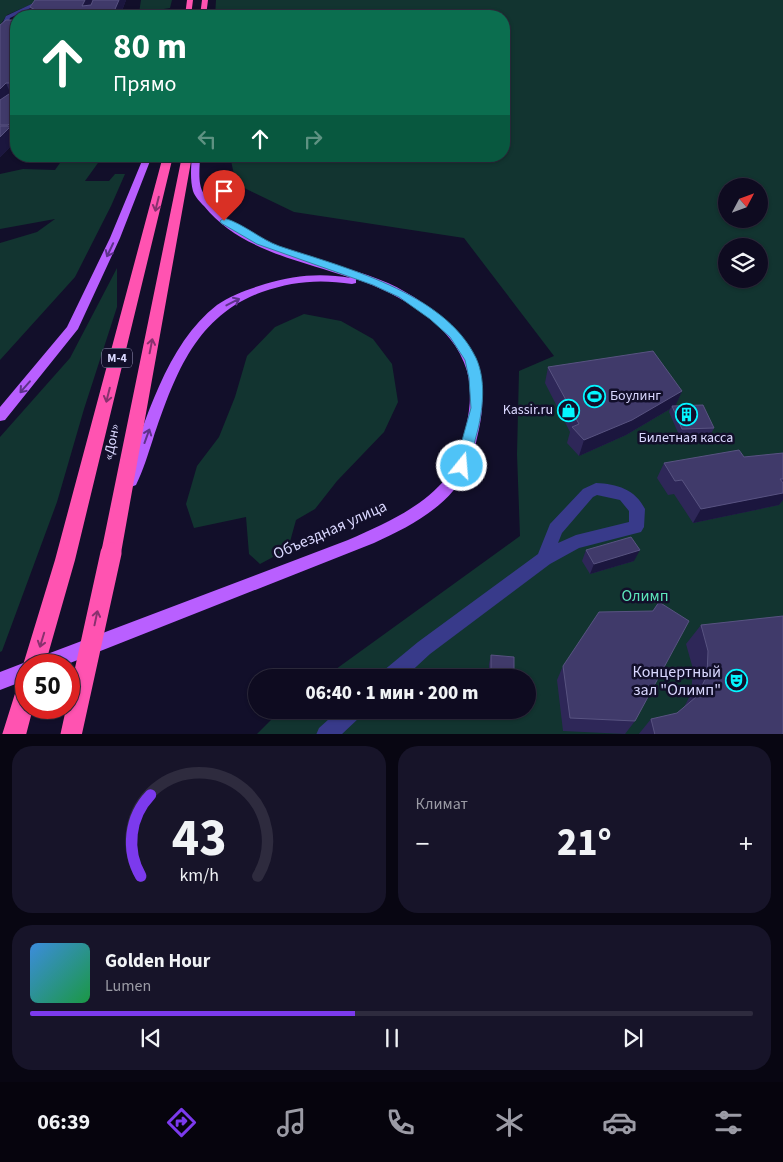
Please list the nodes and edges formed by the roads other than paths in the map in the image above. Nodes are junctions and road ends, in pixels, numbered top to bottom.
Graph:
1 (44, 0) edge
2 (21, 10) edge
3 (10, 16) edge
4 (0, 38) edge
5 (146, 162) edge
6 (166, 162) edge
7 (186, 162) edge
8 (196, 162) edge
9 (434, 317) junction
10 (0, 416) edge
11 (119, 514) junction
12 (544, 559) junction
13 (37, 654) edge
14 (71, 654) edge
15 (400, 669) edge
16 (15, 675) edge
17 (0, 681) edge
18 (18, 719) edge
19 (343, 719) edge
20 (14, 734) edge
21 (71, 734) edge
22 (326, 734) edge

1 - 2 street
3 - 4 street
5 -> 10 main road
6 -> 13 highway, «Дон» / М-4
11 -> 7 highway, «Дон» / М-4
8 - 9 main road
11 -> 9 main road
9 - 14 main road, Объездная улица
21 -> 11 highway, «Дон» / М-4, bridge
12 - 12 street
12 - 15 street
16 - 17 main road
18 - 20 highway
19 - 22 street

